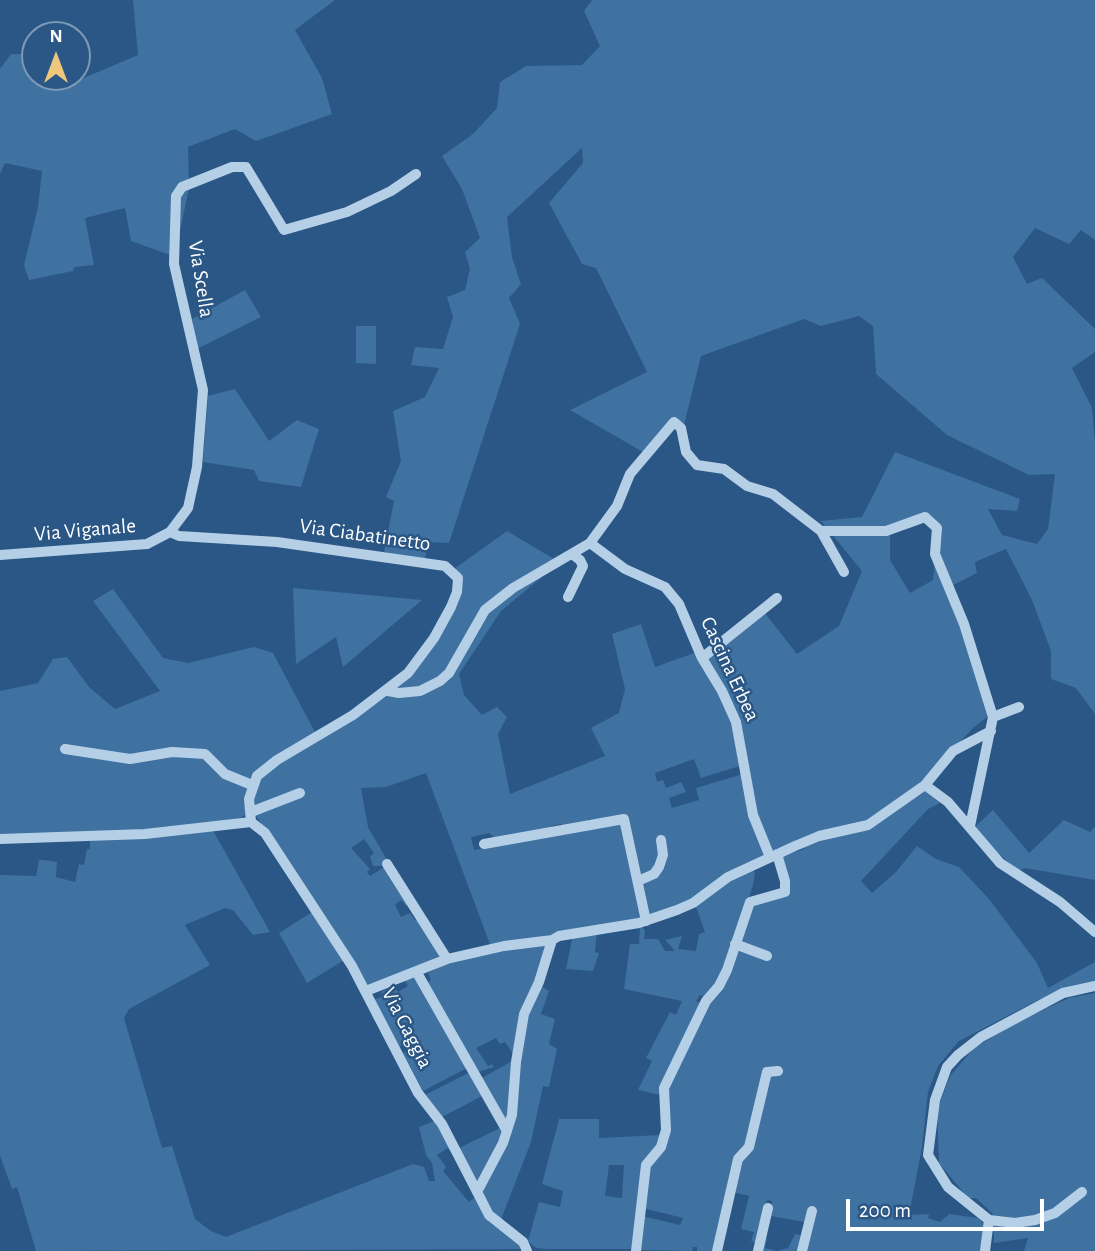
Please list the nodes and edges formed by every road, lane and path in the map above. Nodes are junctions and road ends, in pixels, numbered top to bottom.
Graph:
1 (416, 174) dead end
2 (821, 531) junction
3 (170, 532) junction
4 (590, 543) junction
5 (572, 554) junction
6 (0, 555) edge
7 (844, 572) dead end
8 (568, 597) dead end
9 (776, 598) dead end
10 (702, 658) junction
11 (388, 691) junction
12 (399, 693) junction
13 (1019, 707) dead end
14 (352, 715) junction
15 (993, 717) junction
16 (990, 730) junction
17 (65, 749) dead end
18 (252, 785) junction
19 (925, 785) junction
20 (300, 793) dead end
21 (251, 817) junction
22 (970, 826) junction
23 (0, 839) edge
24 (661, 840) dead end
25 (484, 844) dead end
26 (774, 856) junction
27 (387, 864) dead end
28 (638, 881) junction
29 (646, 920) junction
30 (1095, 932) edge
31 (552, 940) junction
32 (735, 944) junction
33 (768, 956) dead end
34 (447, 959) junction
35 (416, 971) junction
36 (1095, 986) edge
37 (366, 991) junction
38 (781, 1072) dead end
39 (507, 1131) junction
40 (477, 1192) junction
41 (1082, 1192) dead end
42 (768, 1208) dead end
43 (812, 1211) dead end
44 (989, 1220) junction
45 (527, 1251) edge
46 (636, 1251) edge
47 (717, 1251) edge
48 (758, 1251) edge
49 (802, 1251) edge
50 (985, 1251) edge

1 - 3 street, Via Scella
2 - 4 street
2 - 7 street
2 - 15 street
3 - 6 street, Via Viganale
3 - 11 street, Via Ciabatinetto
4 - 5 street
4 - 10 street, Cascina Erbea
5 - 8 street
5 - 12 street
9 - 10 street
10 - 26 street, Cascina Erbea
11 - 12 street
11 - 14 street, Via Ciabatinetto
12 - 14 street
13 - 15 street
14 - 18 street, Via Ciabatinetto
15 - 16 street
16 - 19 street
16 - 22 street
17 - 18 street
18 - 21 street
19 - 22 street
19 - 26 street
20 - 21 street
21 - 23 street
21 - 37 street, Via Gaggia
22 - 30 street
24 - 28 street
25 - 28 street
26 - 29 street
26 - 32 street, Cascina Erbea
27 - 34 street
28 - 29 street
29 - 31 street
31 - 34 street
31 - 39 street
32 - 33 street
32 - 46 street
34 - 35 street
35 - 37 street
35 - 39 street
36 - 44 street
37 - 40 street, Via Gaggia
38 - 47 street
39 - 40 street
40 - 45 street, Via Gaggia
41 - 44 street
42 - 48 street
43 - 49 street
44 - 50 street

